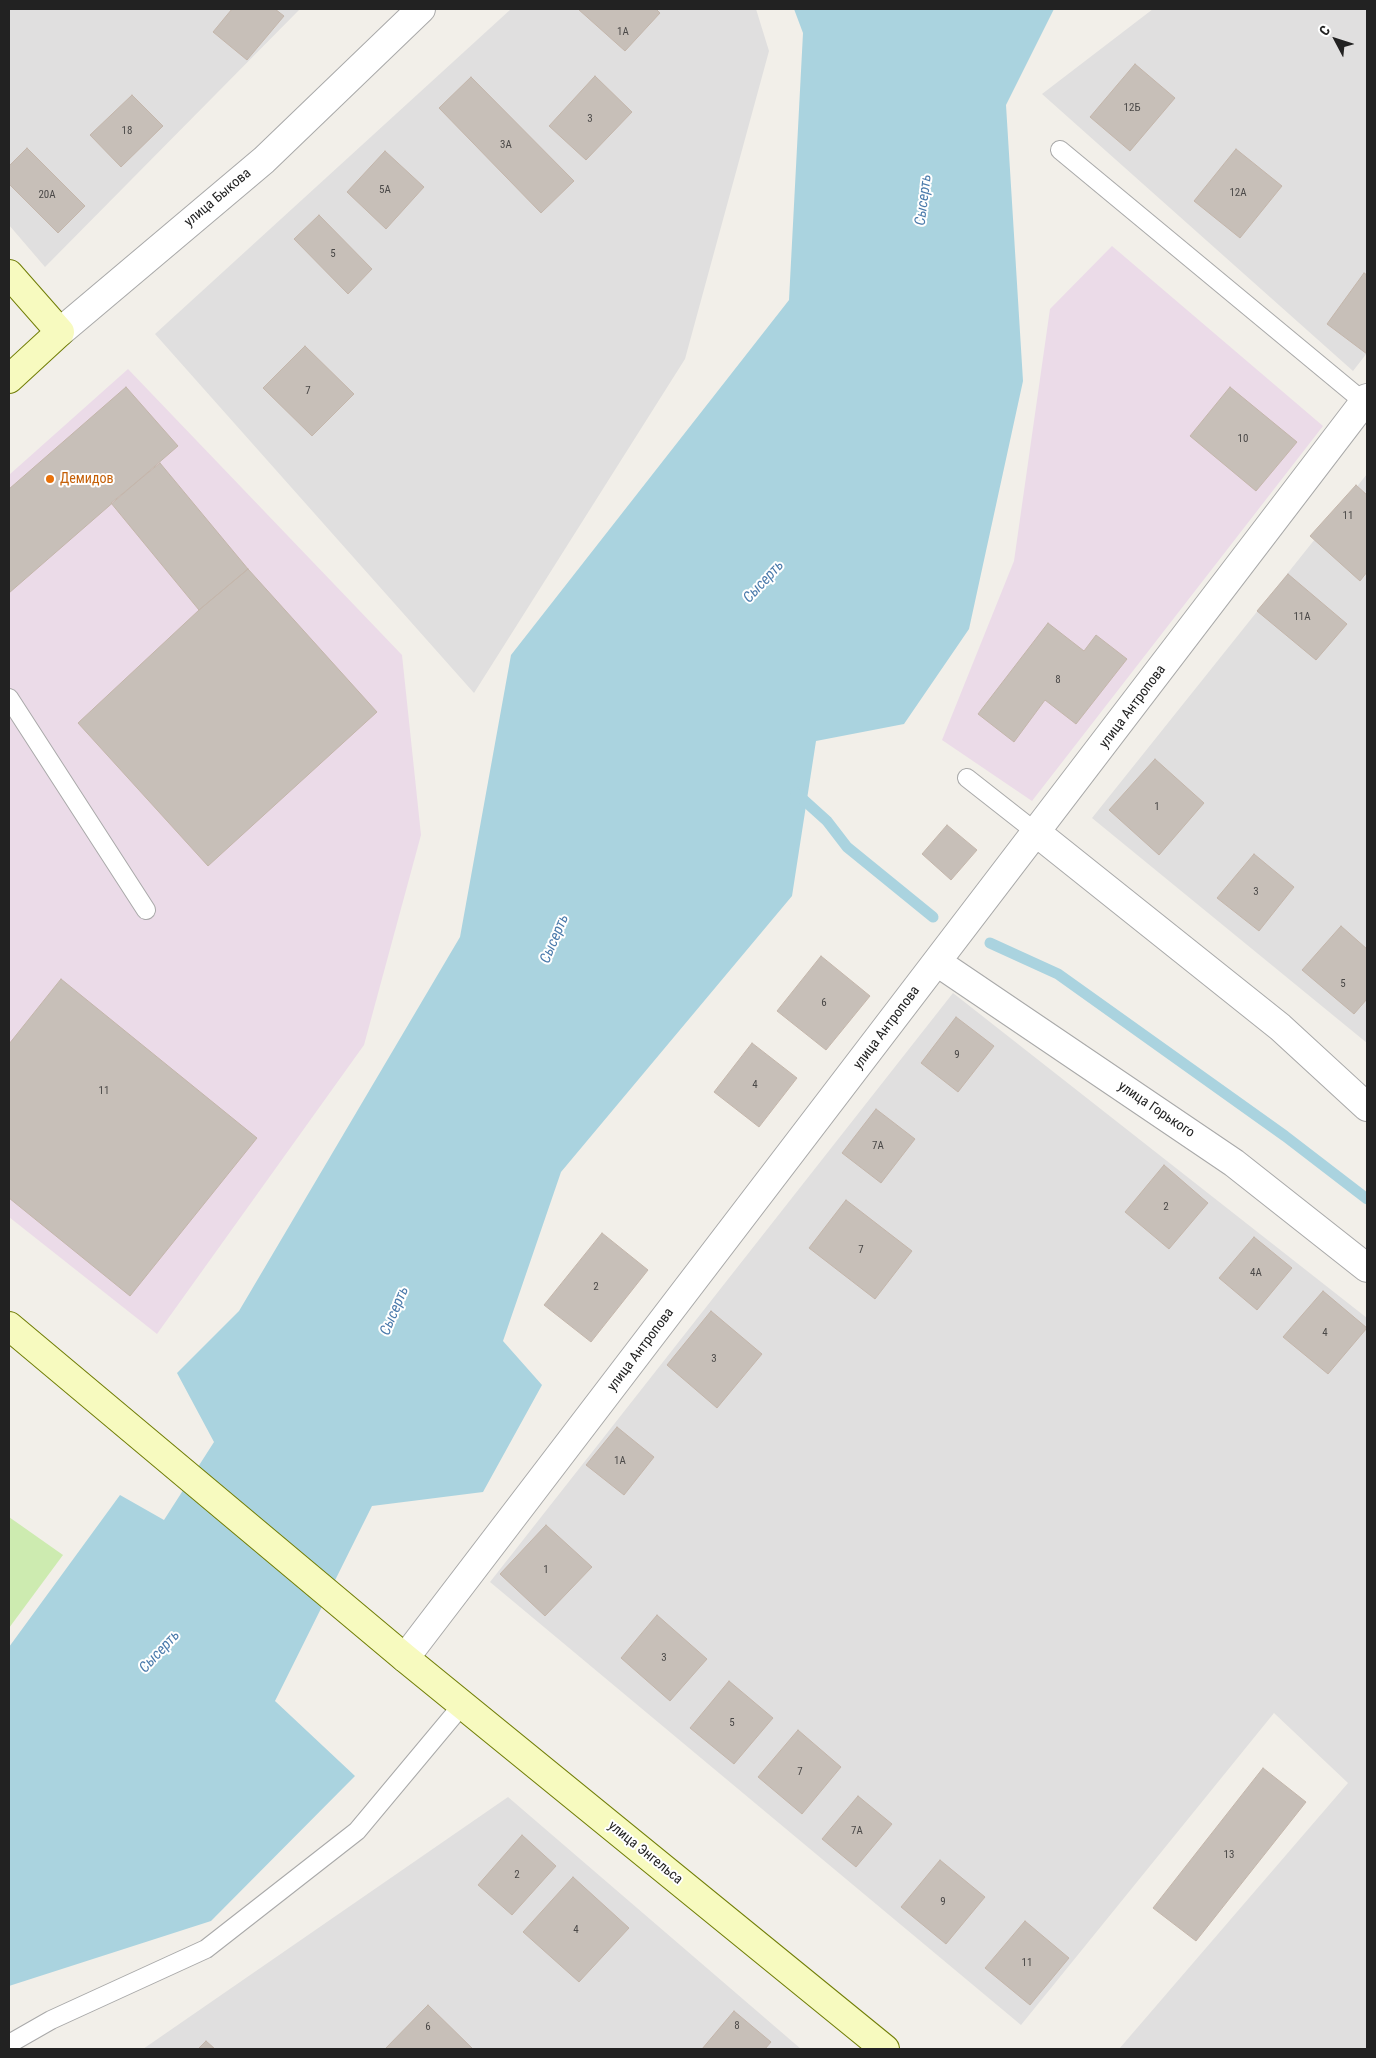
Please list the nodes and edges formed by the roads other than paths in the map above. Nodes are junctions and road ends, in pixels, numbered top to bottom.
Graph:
1 (421, 9) edge
2 (1060, 150) dead end
3 (9, 274) edge
4 (60, 332) junction
5 (9, 379) edge
6 (1366, 400) edge
7 (9, 698) edge
8 (966, 778) dead end
9 (1037, 833) junction
10 (146, 910) dead end
11 (937, 962) junction
12 (1367, 1107) edge
13 (1367, 1268) edge
14 (9, 1326) edge
15 (405, 1658) junction
16 (463, 1704) junction
17 (9, 2044) edge
18 (884, 2049) edge

1 - 4 street, улица Быкова
2 - 6 lane
3 - 4 street
4 - 5 street, улица Быкова
6 - 9 street, улица Антропова
7 - 10 lane
8 - 9 lane
9 - 11 street, улица Антропова
9 - 12 street
11 - 13 street, улица Горького
11 - 15 street, улица Антропова
14 - 15 street, улица Энгельса
15 - 16 street, улица Энгельса
16 - 17 lane
16 - 18 street, улица Энгельса

